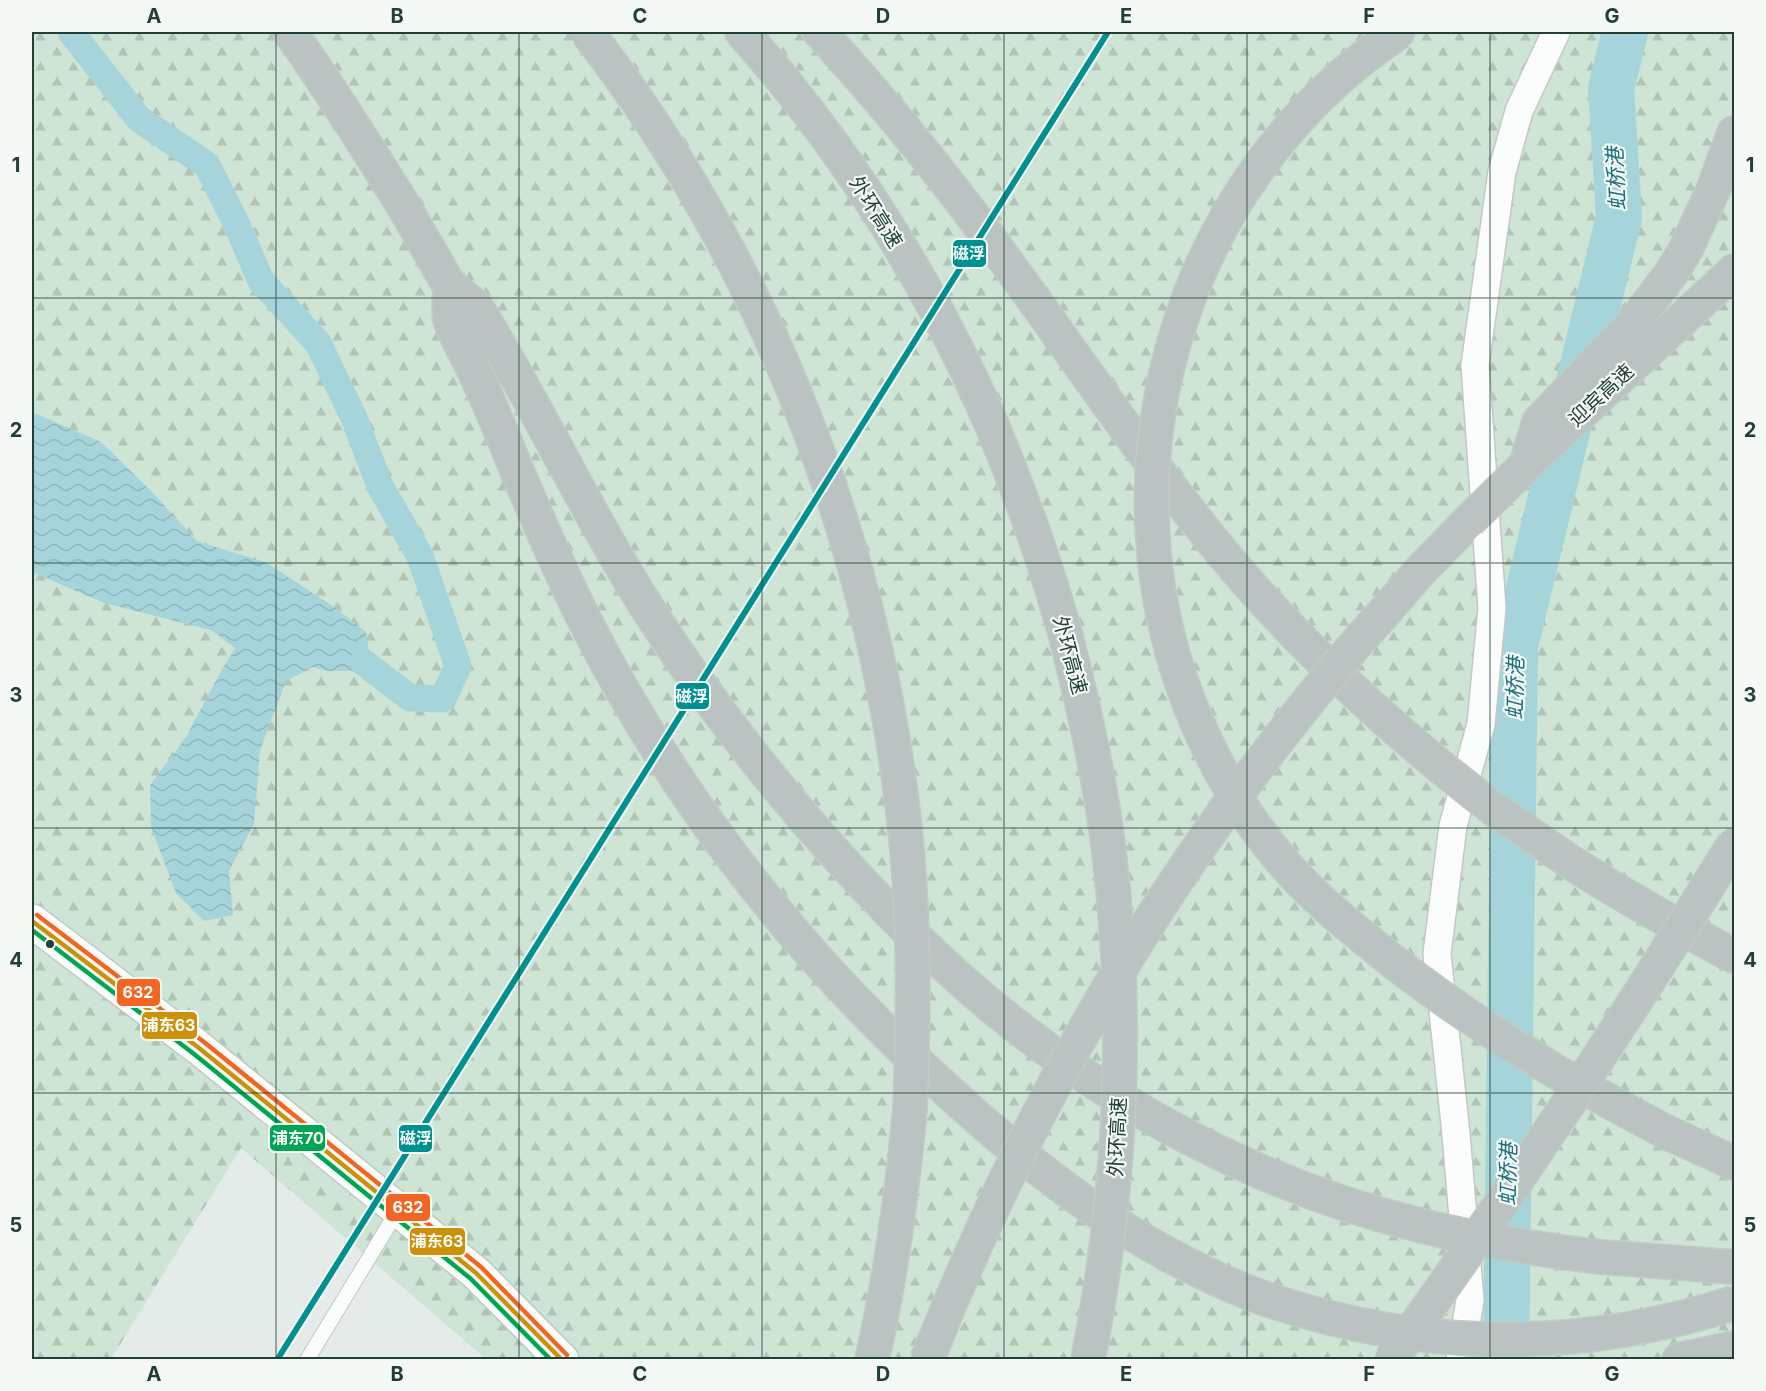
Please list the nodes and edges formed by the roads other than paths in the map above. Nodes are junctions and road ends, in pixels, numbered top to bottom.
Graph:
1 (290, 32) edge
2 (587, 32) edge
3 (742, 32) edge
4 (820, 32) edge
5 (1399, 32) edge
6 (1556, 32) edge
7 (1734, 133) edge
8 (1734, 271) edge
9 (450, 286) junction
10 (1526, 465) junction
11 (1734, 844) edge
12 (32, 921) edge
13 (1734, 956) edge
14 (1734, 1163) edge
15 (398, 1210) junction
16 (1734, 1267) edge
17 (1734, 1303) edge
18 (1734, 1348) edge
19 (307, 1359) edge
20 (562, 1359) edge
21 (872, 1359) edge
22 (927, 1359) edge
23 (1088, 1359) edge
24 (1391, 1359) edge
25 (1460, 1359) edge
26 (1678, 1359) edge

1 - 9 highway
2 - 21 highway, bridge
3 - 23 highway, 外环高速, bridge
4 - 13 highway, bridge
5 - 14 highway, bridge
6 - 25 street
7 - 10 highway
8 - 10 highway, 迎宾高速
9 - 16 highway, bridge
9 - 17 highway, bridge
10 - 22 highway, 迎宾高速, bridge
11 - 24 highway, bridge
12 - 15 street
15 - 19 lane
15 - 20 street
18 - 26 highway

